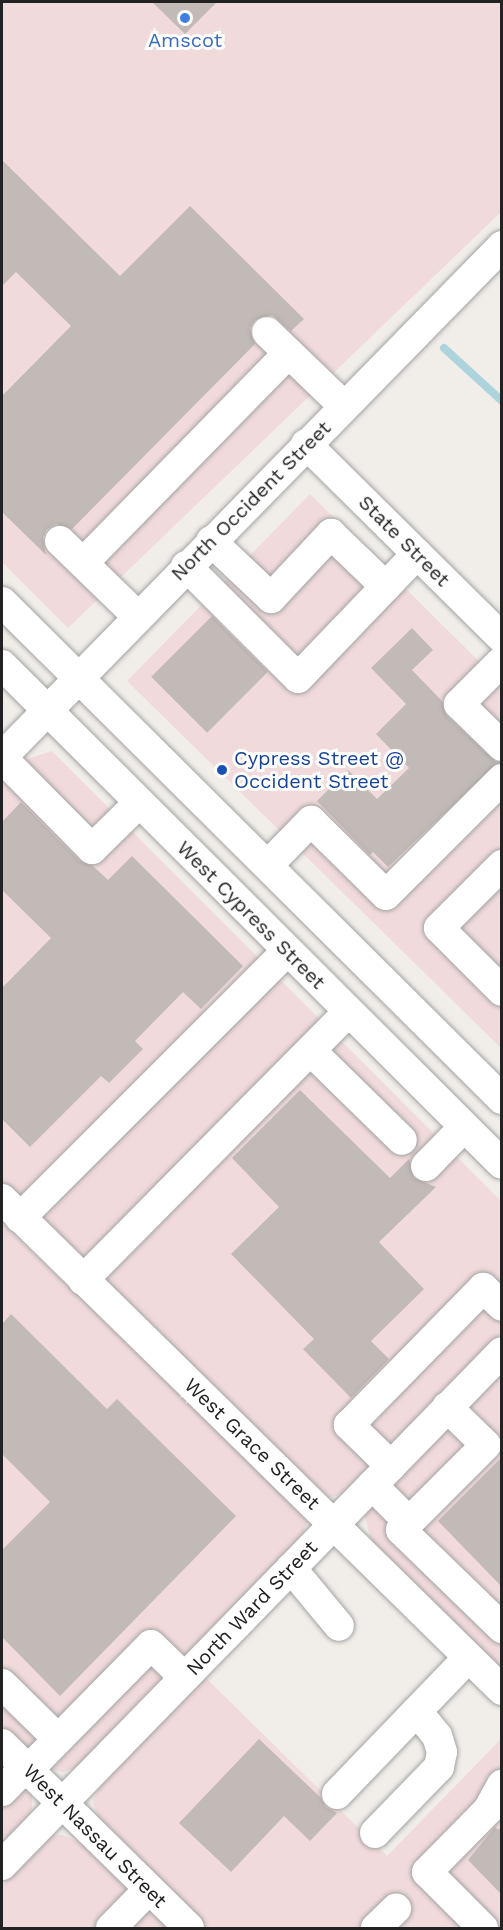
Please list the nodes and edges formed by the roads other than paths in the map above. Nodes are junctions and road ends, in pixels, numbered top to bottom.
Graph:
1 (501, 246) edge
2 (267, 332) dead end
3 (289, 353) junction
4 (344, 406) junction
5 (306, 444) junction
6 (60, 541) dead end
7 (211, 541) junction
8 (417, 554) junction
9 (83, 563) junction
10 (186, 566) junction
11 (386, 587) junction
12 (2, 602) edge
13 (137, 616) junction
14 (501, 638) edge
15 (501, 661) edge
16 (2, 665) edge
17 (78, 678) junction
18 (47, 710) junction
19 (501, 746) edge
20 (2, 757) edge
21 (501, 779) edge
22 (139, 803) junction
23 (268, 865) junction
24 (501, 865) edge
25 (287, 951) junction
26 (501, 991) edge
27 (348, 1012) junction
28 (311, 1051) junction
29 (501, 1099) edge
30 (464, 1127) junction
31 (402, 1140) dead end
32 (501, 1164) edge
33 (426, 1166) dead end
34 (11, 1209) edge
35 (83, 1280) junction
36 (501, 1306) edge
37 (501, 1352) edge
38 (447, 1407) junction
39 (381, 1475) junction
40 (409, 1522) junction
41 (334, 1524) junction
42 (291, 1568) junction
43 (339, 1626) dead end
44 (501, 1628) edge
45 (468, 1658) junction
46 (184, 1677) junction
47 (2, 1683) edge
48 (501, 1690) edge
49 (417, 1711) junction
50 (58, 1739) junction
51 (2, 1744) edge
52 (26, 1768) junction
53 (2, 1791) edge
54 (337, 1794) dead end
55 (497, 1802) edge
56 (62, 1803) junction
57 (375, 1833) dead end
58 (2, 1864) edge
59 (149, 1889) junction
60 (111, 1929) edge
61 (189, 1929) edge
62 (483, 1929) edge

1 - 4 street, North Occident Street
2 - 3 street
3 - 4 street
3 - 9 street
4 - 5 street, North Occident Street
5 - 7 street, North Occident Street
5 - 8 street, State Street
6 - 9 street
7 - 10 street, North Occident Street
7 - 11 street
8 - 11 street
8 - 14 street, State Street
9 - 13 street
10 - 11 street
10 - 13 street, North Occident Street
12 - 17 street
13 - 17 street, North Occident Street
15 - 19 street
16 - 18 street, West Cypress Street
17 - 18 street, North Occident Street
17 - 23 street
18 - 20 street, North Occident Street
18 - 22 street, West Cypress Street
20 - 22 street
21 - 23 street
22 - 25 street, West Cypress Street
23 - 29 street
24 - 26 street
25 - 27 street, West Cypress Street
25 - 34 street
27 - 28 street
27 - 30 street, West Cypress Street
28 - 31 street
28 - 35 street
30 - 32 street, West Cypress Street
30 - 33 street
34 - 35 street, West Grace Street
35 - 41 street, West Grace Street
36 - 39 street
37 - 38 street, North Ward Street
38 - 39 street, North Ward Street
38 - 40 street
39 - 40 street
39 - 41 street, North Ward Street
40 - 44 street
41 - 42 street, North Ward Street
41 - 45 street, West Grace Street
42 - 43 street
42 - 46 street, North Ward Street
45 - 48 street, West Grace Street
45 - 49 street
46 - 50 street
46 - 56 street, North Ward Street
47 - 50 street
49 - 54 street
49 - 57 street
50 - 52 street
51 - 52 street, West Nassau Street
52 - 53 street
52 - 56 street, West Nassau Street
55 - 62 street
56 - 58 street, North Ward Street
56 - 59 street, West Nassau Street
59 - 60 street
59 - 61 street, West Nassau Street

